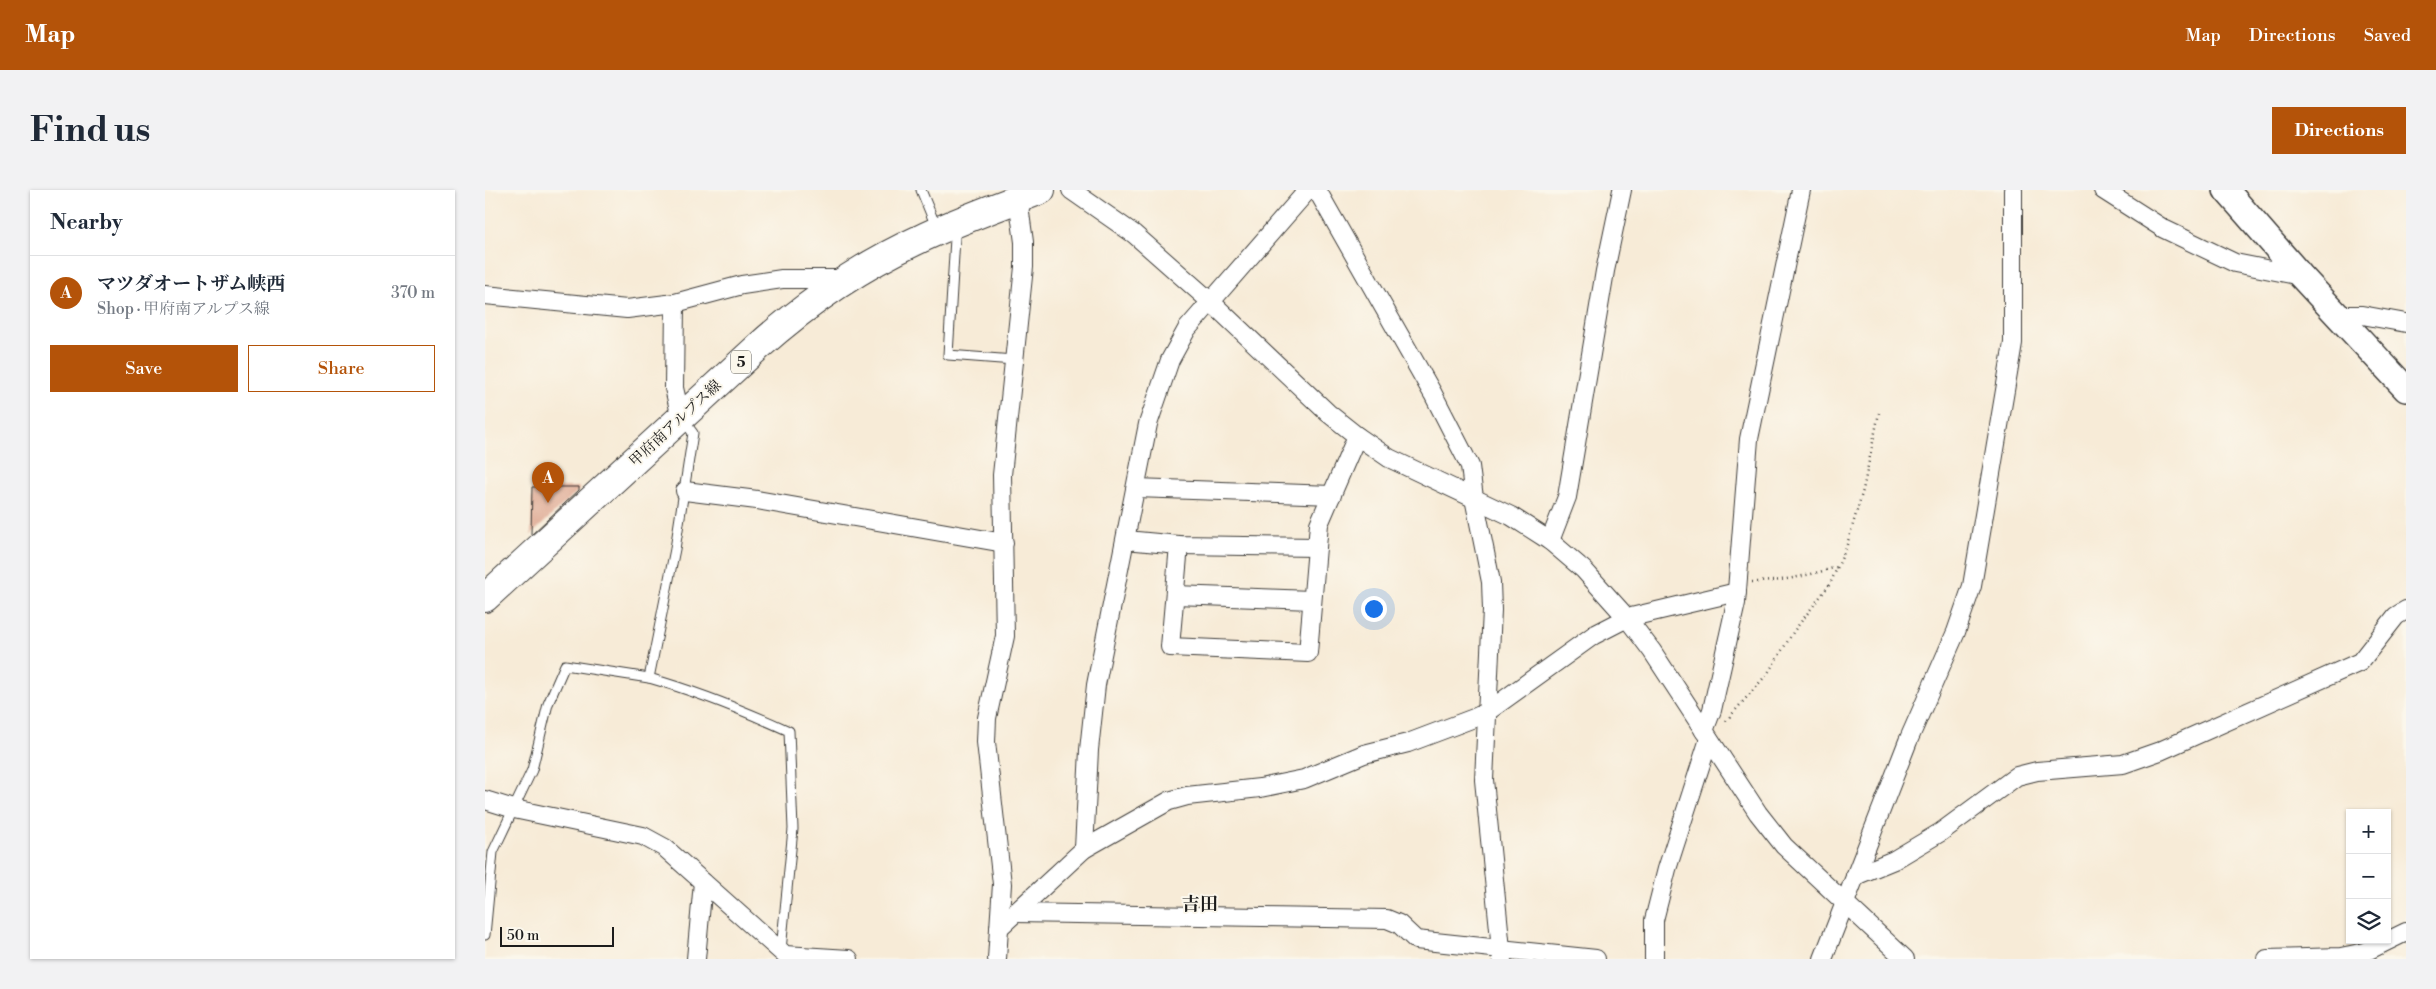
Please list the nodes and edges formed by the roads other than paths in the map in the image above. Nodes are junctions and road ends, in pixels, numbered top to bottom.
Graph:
1 (921, 190) edge
2 (1071, 190) edge
3 (1308, 190) edge
4 (1317, 190) edge
5 (1622, 190) edge
6 (1801, 190) edge
7 (2013, 190) edge
8 (2103, 190) edge
9 (2226, 190) edge
10 (1029, 194) edge
11 (944, 229) junction
12 (2301, 276) junction
13 (847, 279) junction
14 (485, 295) edge
15 (1211, 302) junction
16 (675, 303) junction
17 (2338, 315) junction
18 (2406, 323) edge
19 (1014, 360) junction
20 (2406, 389) edge
21 (681, 418) junction
22 (1357, 436) junction
23 (1136, 488) junction
24 (685, 491) junction
25 (1332, 495) junction
26 (1474, 498) junction
27 (1125, 540) junction
28 (1550, 542) junction
29 (1004, 543) junction
30 (1179, 545) junction
31 (1317, 547) junction
32 (1738, 587) junction
33 (1175, 596) junction
34 (485, 598) edge
35 (1312, 600) junction
36 (2406, 610) edge
37 (1627, 618) junction
38 (649, 678) junction
39 (1487, 712) junction
40 (1706, 735) junction
41 (485, 800) edge
42 (514, 809) junction
43 (1084, 849) junction
44 (1855, 876) junction
45 (703, 882) junction
46 (1844, 901) junction
47 (1015, 913) junction
48 (999, 928) junction
49 (2406, 932) edge
50 (485, 935) edge
51 (1502, 954) edge
52 (783, 955) edge
53 (696, 959) edge
54 (849, 959) edge
55 (997, 959) edge
56 (1596, 959) edge
57 (1654, 959) edge
58 (1823, 959) edge
59 (1905, 959) edge
60 (2267, 959) edge

1 - 11 lane
2 - 15 street
3 - 15 street
4 - 26 street
5 - 28 street
6 - 32 street
7 - 44 street
8 - 12 street
9 - 12 street
10 - 11 main road, 甲府南アルプス線 / 5
10 - 19 street
11 - 13 main road, 甲府南アルプス線 / 5
11 - 19 lane
12 - 17 street
13 - 16 street
13 - 21 main road, 甲府南アルプス線 / 5
14 - 16 street
15 - 22 street
15 - 23 street
16 - 21 street
17 - 18 street
17 - 20 street
19 - 29 street
21 - 24 lane
21 - 34 main road, 甲府南アルプス線 / 5
22 - 25 street
22 - 26 street
23 - 25 street
23 - 27 street
24 - 29 street
24 - 38 lane
25 - 31 street
26 - 28 street
26 - 39 street
27 - 30 street
27 - 43 street
28 - 37 street
29 - 48 street
30 - 31 street
30 - 33 street
31 - 35 street
32 - 37 street
32 - 40 street
33 - 35 street
33 - 35 street
36 - 44 street
37 - 39 street
37 - 40 street
38 - 42 lane
38 - 52 lane
39 - 43 street
39 - 51 street
40 - 46 street
40 - 57 street
41 - 42 street
42 - 45 street
42 - 50 lane
43 - 47 street
44 - 46 street
45 - 52 street
45 - 53 street
46 - 58 street
46 - 59 street
47 - 48 street
47 - 51 street
48 - 55 street
49 - 60 street
51 - 56 street
52 - 54 street

